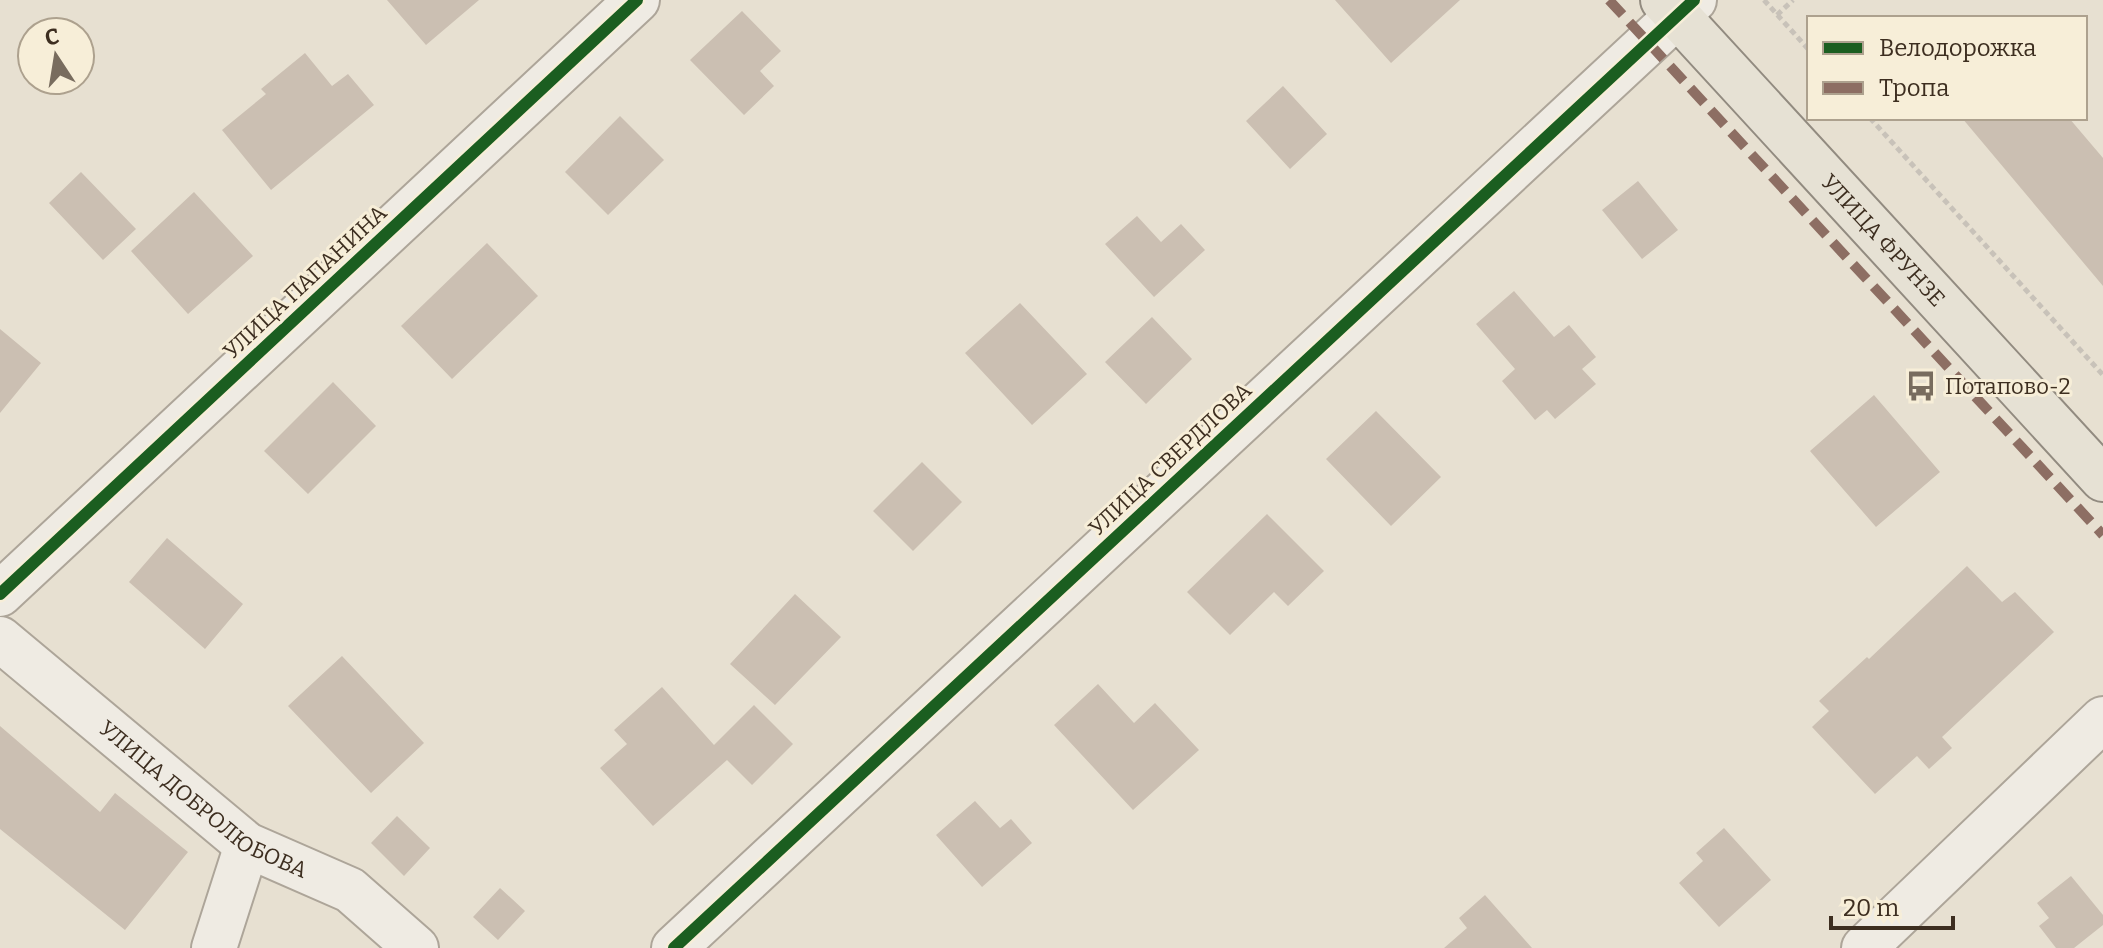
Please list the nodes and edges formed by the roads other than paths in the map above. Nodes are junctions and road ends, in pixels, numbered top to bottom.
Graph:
1 (637, 0) edge
2 (1678, 5) edge
3 (2103, 479) edge
4 (0, 594) edge
5 (0, 639) edge
6 (2103, 719) edge
7 (247, 845) junction
8 (214, 948) edge
9 (416, 948) edge
10 (674, 948) edge
11 (1864, 948) edge

1 - 4 street, УЛИЦА ПАПАНИНА
2 - 3 main road, УЛИЦА ФРУНЗЕ
2 - 10 street, УЛИЦА СВЕРДЛОВА
5 - 7 street, УЛИЦА ДОБРОЛЮБОВА
6 - 11 street
7 - 8 street
7 - 9 street, УЛИЦА ДОБРОЛЮБОВА

